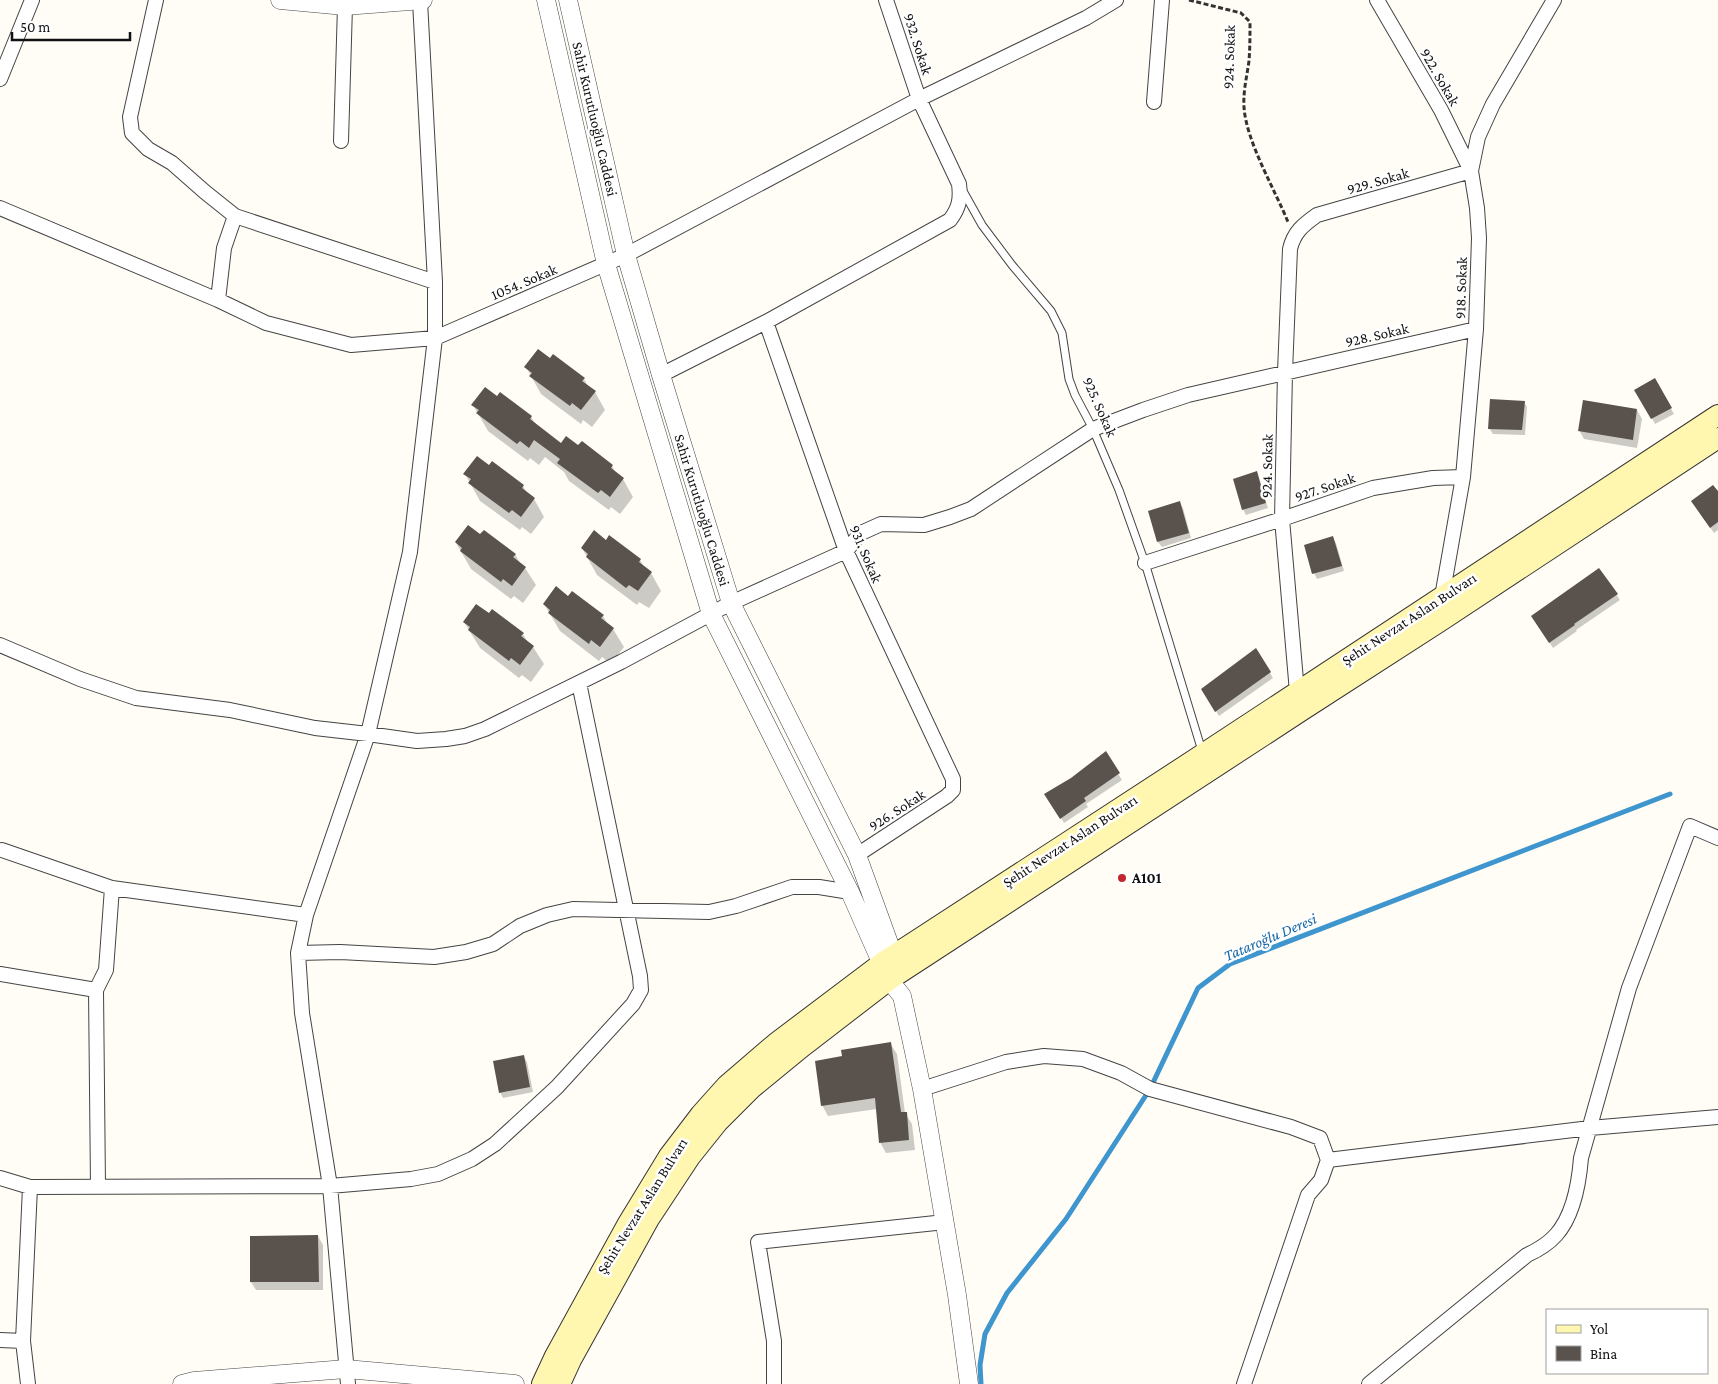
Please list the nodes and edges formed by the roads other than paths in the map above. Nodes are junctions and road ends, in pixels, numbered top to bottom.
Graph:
1 (32, 0) edge
2 (156, 0) edge
3 (280, 0) edge
4 (421, 0) edge
5 (546, 0) edge
6 (568, 0) edge
7 (886, 0) edge
8 (1116, 0) edge
9 (1162, 0) edge
10 (1377, 0) edge
11 (1554, 0) edge
12 (345, 6) junction
13 (0, 79) edge
14 (919, 99) junction
15 (1154, 102) dead end
16 (341, 141) dead end
17 (1471, 172) junction
18 (959, 184) junction
19 (0, 208) edge
20 (236, 216) junction
21 (1295, 235) joint
22 (626, 255) junction
23 (606, 264) junction
24 (435, 282) junction
25 (218, 300) junction
26 (766, 322) junction
27 (1476, 329) junction
28 (435, 338) junction
29 (1285, 372) junction
30 (661, 376) junction
31 (1718, 415) edge
32 (1093, 429) junction
33 (1718, 438) edge
34 (1463, 477) junction
35 (1282, 519) junction
36 (846, 552) junction
37 (1145, 563) junction
38 (1442, 597) junction
39 (731, 603) junction
40 (711, 614) junction
41 (0, 645) edge
42 (579, 683) junction
43 (1297, 692) junction
44 (368, 734) junction
45 (1203, 754) junction
46 (953, 790) joint
47 (1718, 838) edge
48 (1, 853) edge
49 (857, 855) junction
50 (112, 888) junction
51 (850, 892) junction
52 (625, 910) junction
53 (306, 914) junction
54 (298, 952) junction
55 (0, 974) edge
56 (893, 974) junction
57 (96, 990) junction
58 (922, 1089) junction
59 (1718, 1117) edge
60 (1590, 1128) junction
61 (1328, 1160) junction
62 (0, 1178) edge
63 (330, 1186) junction
64 (30, 1187) junction
65 (98, 1187) junction
66 (945, 1222) junction
67 (0, 1340) edge
68 (23, 1340) junction
69 (347, 1377) edge
70 (190, 1383) edge
71 (28, 1384) edge
72 (515, 1384) edge
73 (542, 1384) edge
74 (560, 1384) edge
75 (774, 1384) edge
76 (968, 1384) edge
77 (1245, 1384) edge
78 (1369, 1384) edge

1 - 13 street
2 - 20 street
3 - 12 street
4 - 12 street
4 - 24 street
5 - 23 street, Sahir Kurutluoğlu Caddesi
6 - 22 street, Sahir Kurutluoğlu Caddesi
7 - 14 street, 932. Sokak
8 - 14 street, 1054. Sokak
9 - 15 street
10 - 17 street, 922. Sokak
11 - 17 street, 918. Sokak
12 - 16 street
14 - 18 street, 925. Sokak
14 - 22 street, 1054. Sokak
17 - 21 street, 929. Sokak
17 - 27 street, 918. Sokak
18 - 26 street
18 - 32 lane, 925. Sokak
19 - 25 street, 1054. Sokak
20 - 24 street
20 - 25 street
21 - 29 street, 924. Sokak
22 - 23 street, 1054. Sokak
22 - 30 street, Sahir Kurutluoğlu Caddesi
23 - 28 street, 1054. Sokak
23 - 40 street, Sahir Kurutluoğlu Caddesi
24 - 28 street
25 - 28 street, 1054. Sokak
26 - 30 street
26 - 36 street, 931. Sokak
27 - 29 street, 928. Sokak
27 - 34 street, 918. Sokak
28 - 44 street
29 - 32 street, 928. Sokak
29 - 35 street, 924. Sokak
30 - 39 street, Sahir Kurutluoğlu Caddesi
31 - 38 main road, Şehit Nevzat Aslan Bulvarı
32 - 36 street, 928. Sokak
32 - 37 lane, 925. Sokak
33 - 56 main road, Şehit Nevzat Aslan Bulvarı
34 - 35 street, 927. Sokak
34 - 38 street, 918. Sokak
35 - 37 street, 927. Sokak
35 - 43 street, 924. Sokak
36 - 39 street
36 - 46 street, 931. Sokak
37 - 45 lane, 925. Sokak
38 - 43 main road, Şehit Nevzat Aslan Bulvarı
39 - 40 street
39 - 49 street, Sahir Kurutluoğlu Caddesi
40 - 42 street
40 - 51 street, Sahir Kurutluoğlu Caddesi
41 - 44 street
42 - 44 street
42 - 52 street
43 - 45 main road, Şehit Nevzat Aslan Bulvarı
44 - 53 street
45 - 56 main road, Şehit Nevzat Aslan Bulvarı
46 - 49 street, 926. Sokak
47 - 60 street
48 - 50 street
49 - 56 street, Sahir Kurutluoğlu Caddesi
50 - 53 street
50 - 57 street
51 - 52 street
51 - 56 street, Sahir Kurutluoğlu Caddesi
52 - 54 street
52 - 63 street
53 - 54 street
54 - 63 street
55 - 57 street
56 - 58 street
56 - 73 main road, Şehit Nevzat Aslan Bulvarı
56 - 74 main road, Şehit Nevzat Aslan Bulvarı
57 - 65 street
58 - 61 street
58 - 66 street
59 - 60 street
60 - 61 street
60 - 78 street
61 - 77 street
62 - 64 street
63 - 65 street
63 - 69 street
64 - 65 street
64 - 68 street
66 - 75 street
66 - 76 street
67 - 68 street
68 - 71 street
69 - 70 street
69 - 72 street

